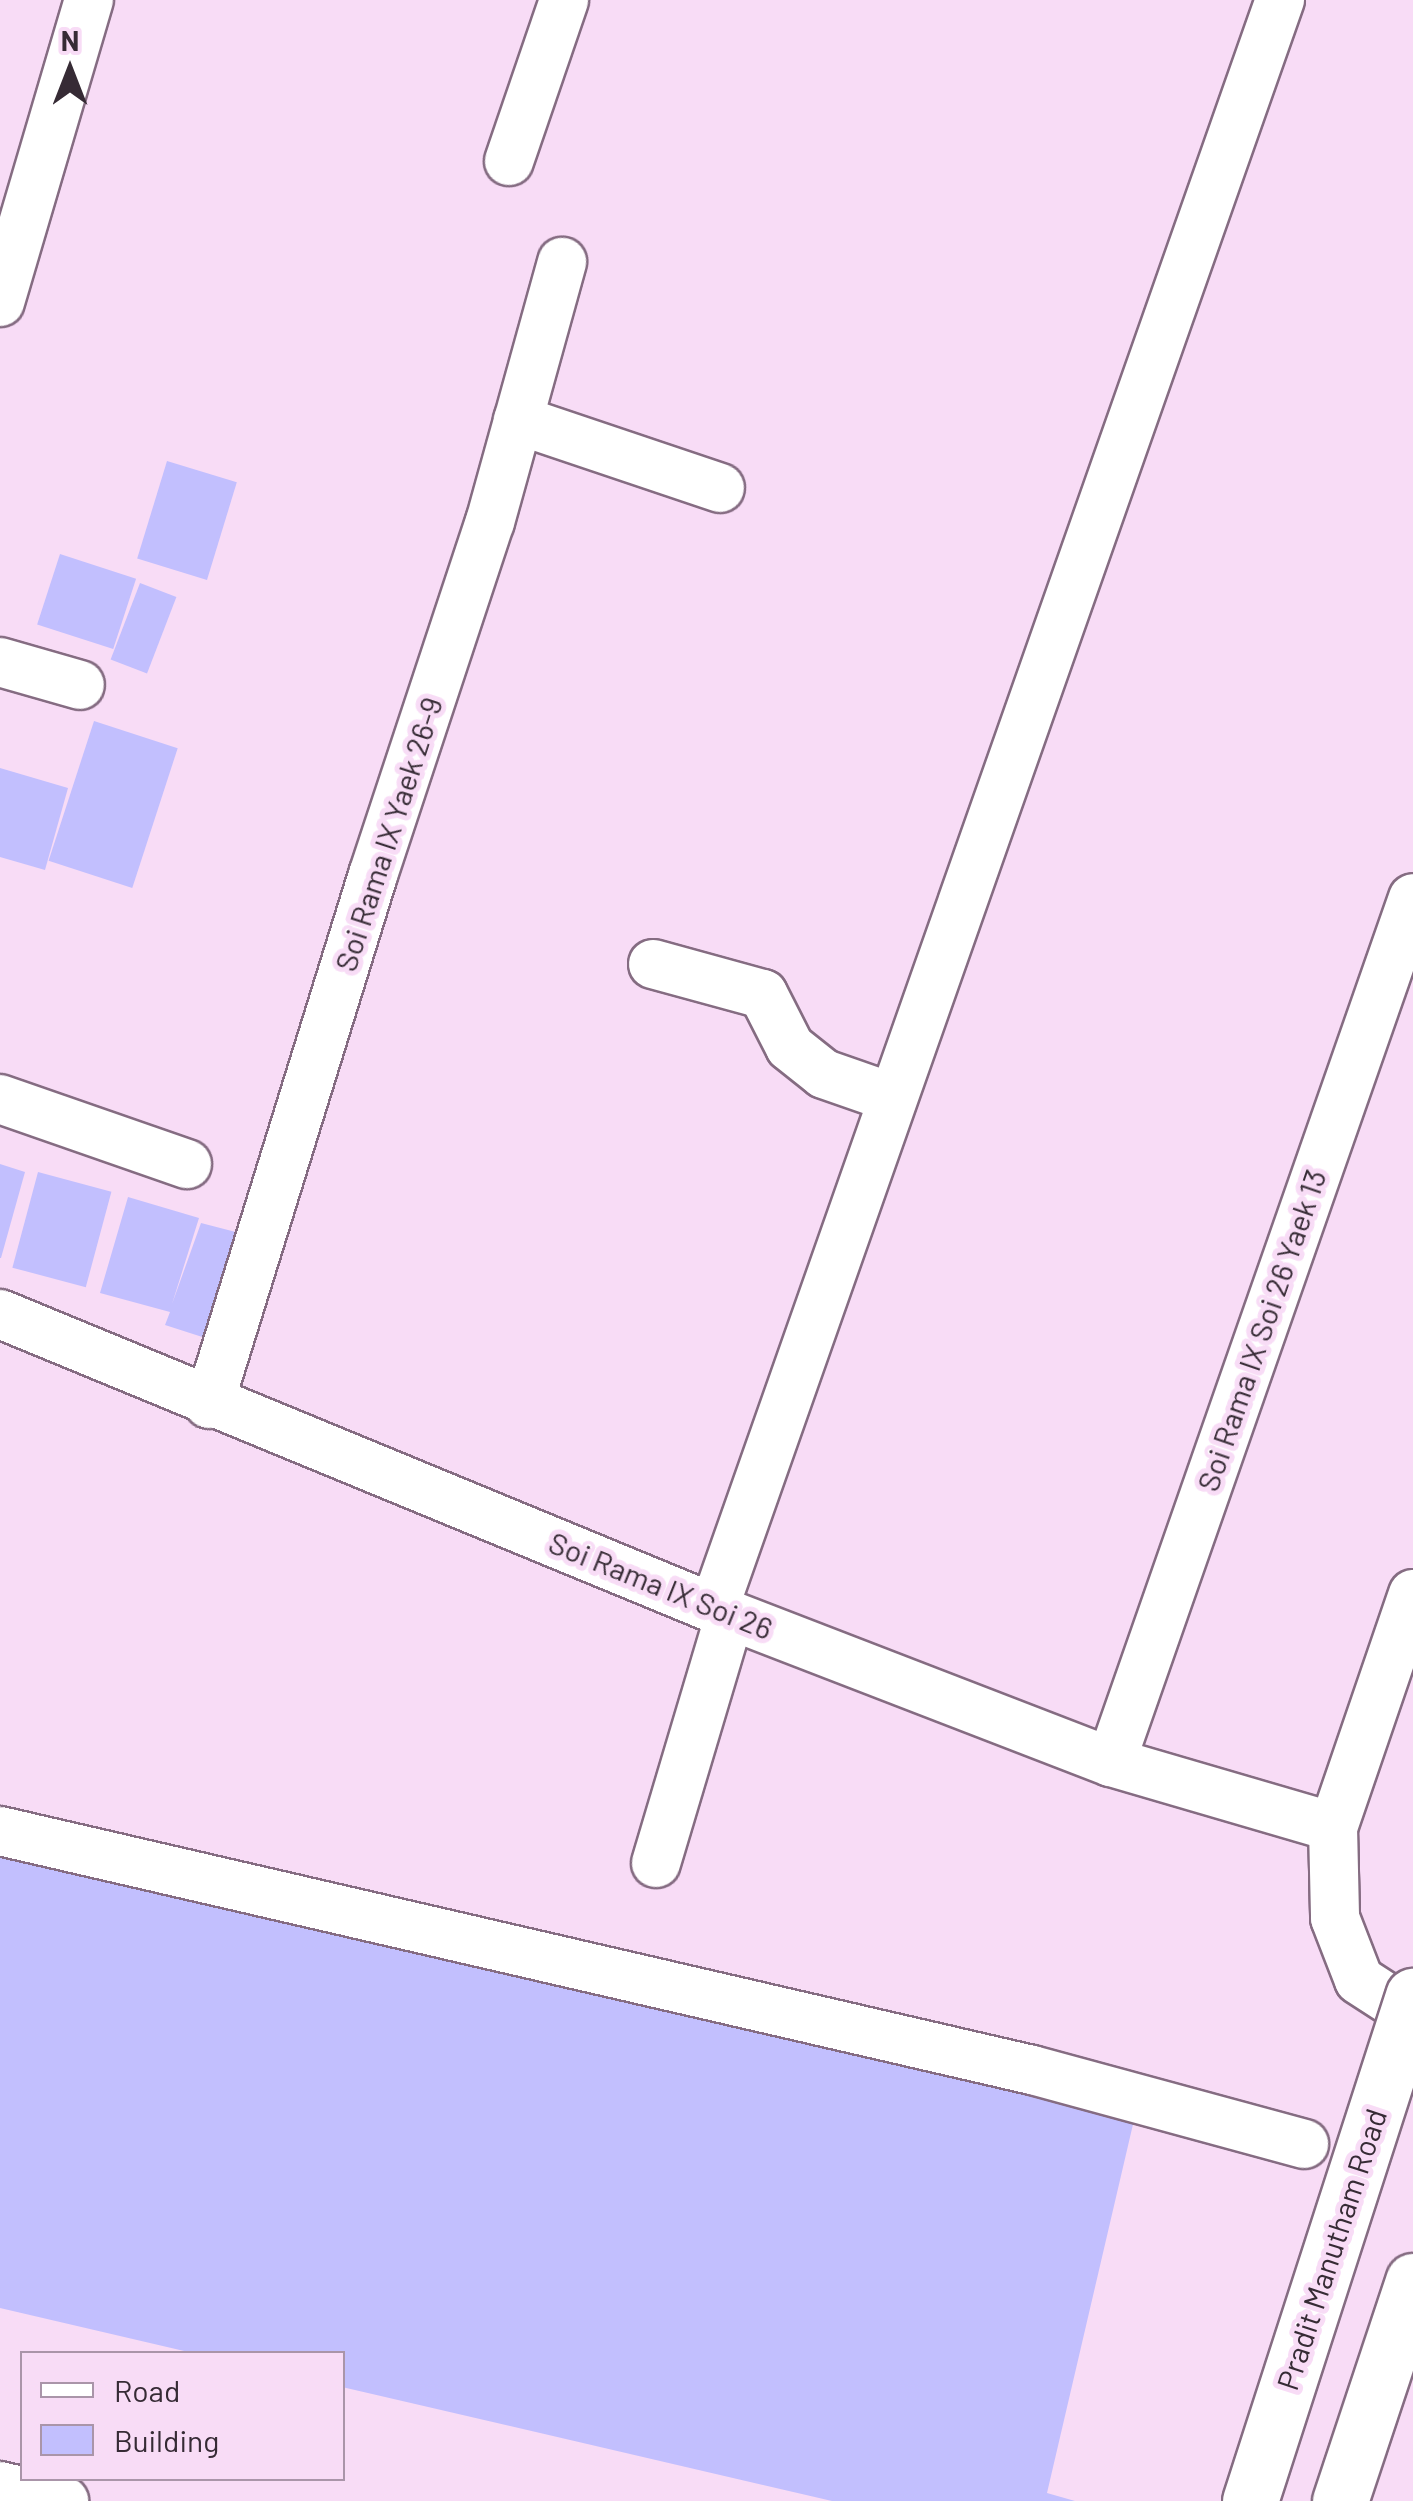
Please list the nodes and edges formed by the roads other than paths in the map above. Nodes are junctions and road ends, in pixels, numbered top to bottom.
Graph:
1 (88, 0) edge
2 (564, 0) edge
3 (1280, 0) edge
4 (509, 161) dead end
5 (562, 262) dead end
6 (0, 302) edge
7 (518, 420) junction
8 (720, 488) dead end
9 (0, 662) edge
10 (80, 686) dead end
11 (1413, 898) edge
12 (653, 964) dead end
13 (890, 1097) junction
14 (0, 1099) edge
15 (187, 1164) dead end
16 (0, 1314) edge
17 (209, 1404) junction
18 (1413, 1594) edge
19 (722, 1610) junction
20 (1110, 1762) junction
21 (1334, 1827) junction
22 (0, 1830) edge
23 (656, 1863) dead end
24 (1413, 1996) edge
25 (1413, 2015) edge
26 (1304, 2144) dead end
27 (1413, 2281) edge
28 (0, 2486) edge
29 (64, 2501) edge
30 (1250, 2501) edge
31 (1340, 2501) edge

1 - 6 street
2 - 4 street
3 - 13 street
5 - 7 street, Soi Rama IX Yaek 26-9
7 - 8 street
7 - 17 street, Soi Rama IX Yaek 26-9
9 - 10 street
11 - 20 street, Soi Rama IX Soi 26 Yaek 13
12 - 13 street
13 - 19 street
14 - 15 street
16 - 17 street, Soi Rama IX Soi 26
17 - 19 street, Soi Rama IX Soi 26
18 - 21 street
19 - 20 street, Soi Rama IX Soi 26
19 - 23 street
20 - 21 street, Soi Rama IX Soi 26
21 - 25 street
22 - 26 street
24 - 30 main road, Pradit Manutham Road, bridge
27 - 31 main road
28 - 29 street

